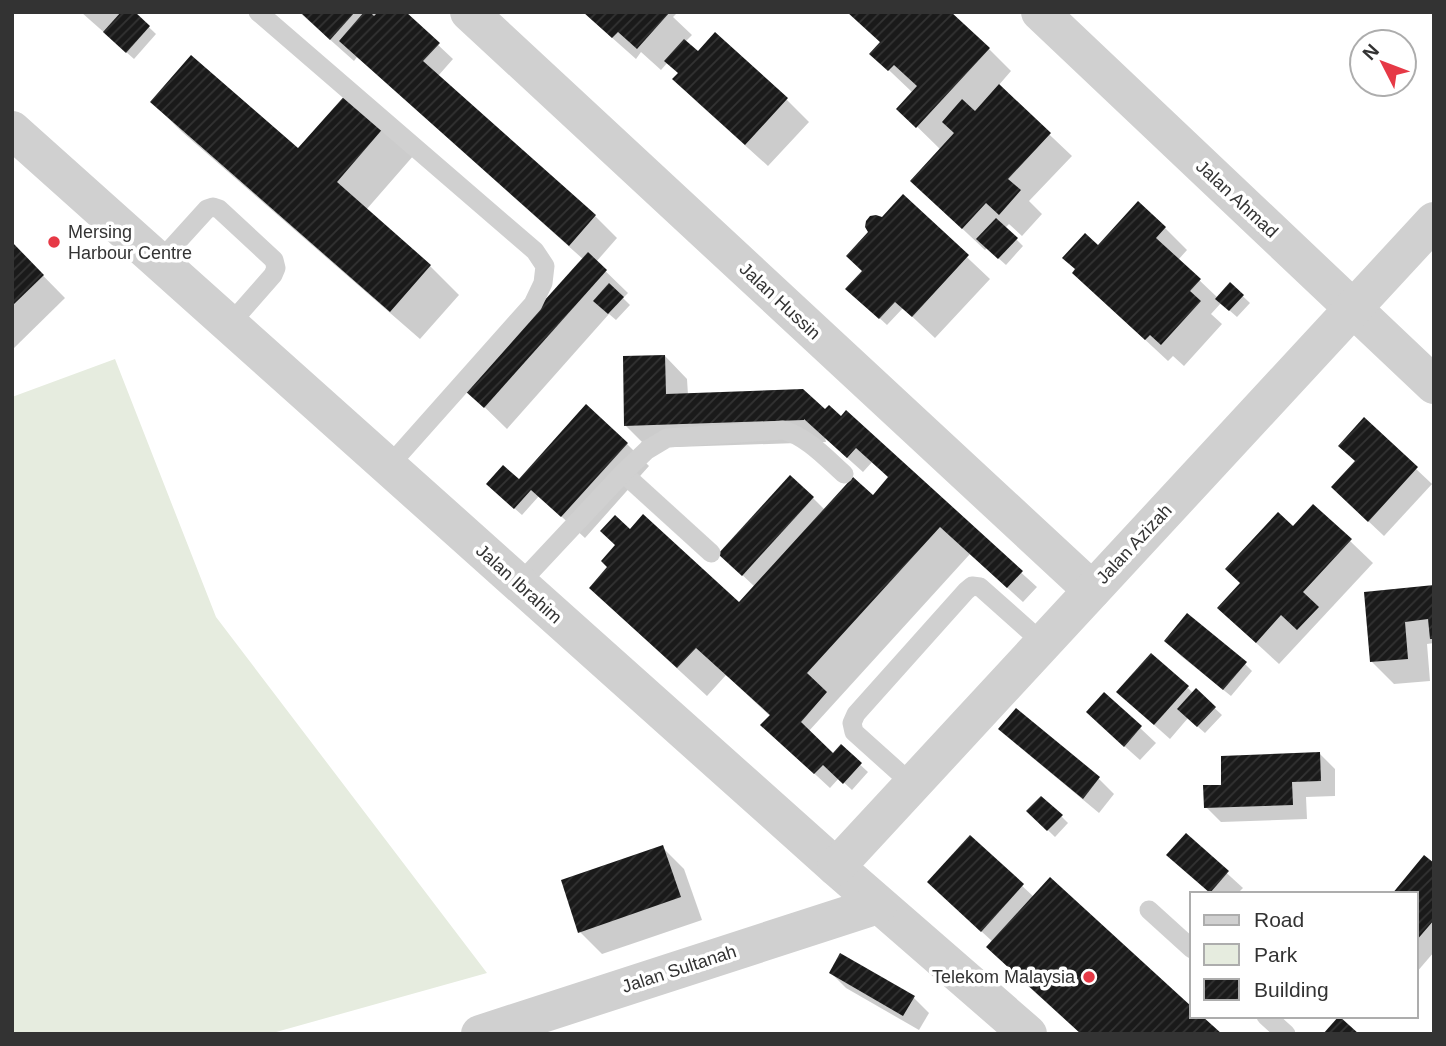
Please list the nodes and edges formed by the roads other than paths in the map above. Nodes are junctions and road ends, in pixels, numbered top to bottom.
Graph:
1 (258, 12) edge
2 (469, 12) edge
3 (1040, 12) edge
4 (12, 130) edge
5 (1434, 221) edge
6 (159, 262) junction
7 (1352, 308) junction
8 (229, 325) junction
9 (1434, 385) edge
10 (388, 467) junction
11 (623, 473) junction
12 (844, 474) dead end
13 (710, 553) dead end
14 (519, 584) junction
15 (1092, 590) junction
16 (1043, 643) junction
17 (913, 785) junction
18 (836, 867) junction
19 (878, 905) junction
20 (1149, 910) dead end
21 (1190, 947) edge
22 (1268, 1018) edge
23 (520, 1027) edge
24 (480, 1034) edge
25 (1028, 1034) edge
26 (1286, 1034) edge

1 - 10 lane
2 - 15 street, Jalan Hussin
3 - 7 street, Jalan Ahmad
4 - 6 street, Jalan Ibrahim
5 - 7 street, Jalan Azizah
6 - 8 street, Jalan Ibrahim
6 - 8 lane
7 - 9 street, Jalan Ahmad
7 - 15 street, Jalan Azizah
8 - 10 street, Jalan Ibrahim
10 - 14 street, Jalan Ibrahim
11 - 12 lane
11 - 13 lane
11 - 14 lane
14 - 18 street, Jalan Ibrahim
15 - 16 street, Jalan Azizah
16 - 17 street, Jalan Azizah
16 - 17 lane
17 - 18 street, Jalan Azizah
18 - 19 street, Jalan Ibrahim
19 - 23 street, Jalan Sultanah
19 - 25 street, Jalan Ibrahim
20 - 21 lane
22 - 26 lane
23 - 24 street, Jalan Sultanah

